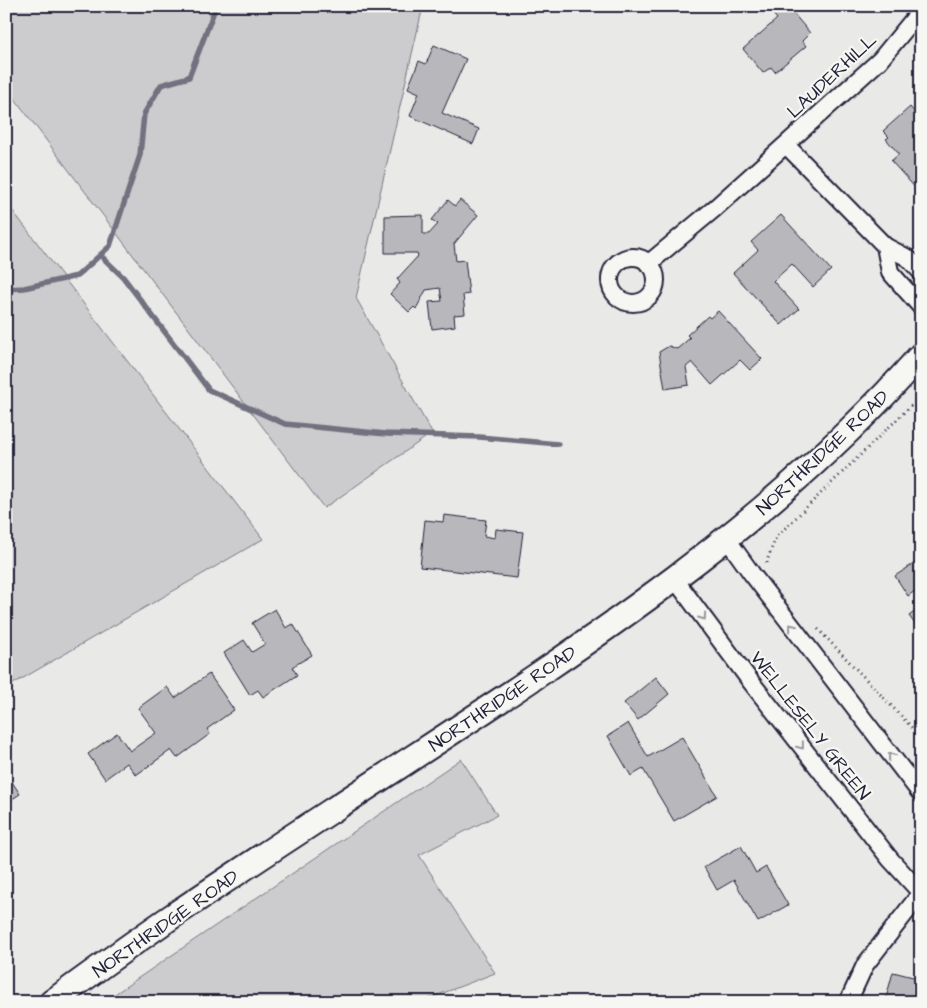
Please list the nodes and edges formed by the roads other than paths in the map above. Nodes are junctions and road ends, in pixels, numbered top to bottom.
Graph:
1 (921, 10) edge
2 (786, 145) junction
3 (885, 246) junction
4 (648, 264) dead end
5 (921, 272) edge
6 (921, 307) edge
7 (921, 355) edge
8 (727, 539) junction
9 (674, 578) junction
10 (921, 794) edge
11 (921, 893) edge
12 (52, 1002) edge
13 (848, 1002) edge

1 - 2 street, LAUDERHILL
2 - 3 street, LAUDERHILL
2 - 4 street, LAUDERHILL
3 - 5 street, LAUDERHILL
3 - 6 street
7 - 8 main road, NORTHRIDGE ROAD
8 - 9 main road, NORTHRIDGE ROAD
10 -> 8 street
9 -> 11 street, WELLESELY GREEN
9 - 12 main road, NORTHRIDGE ROAD
11 - 13 street

